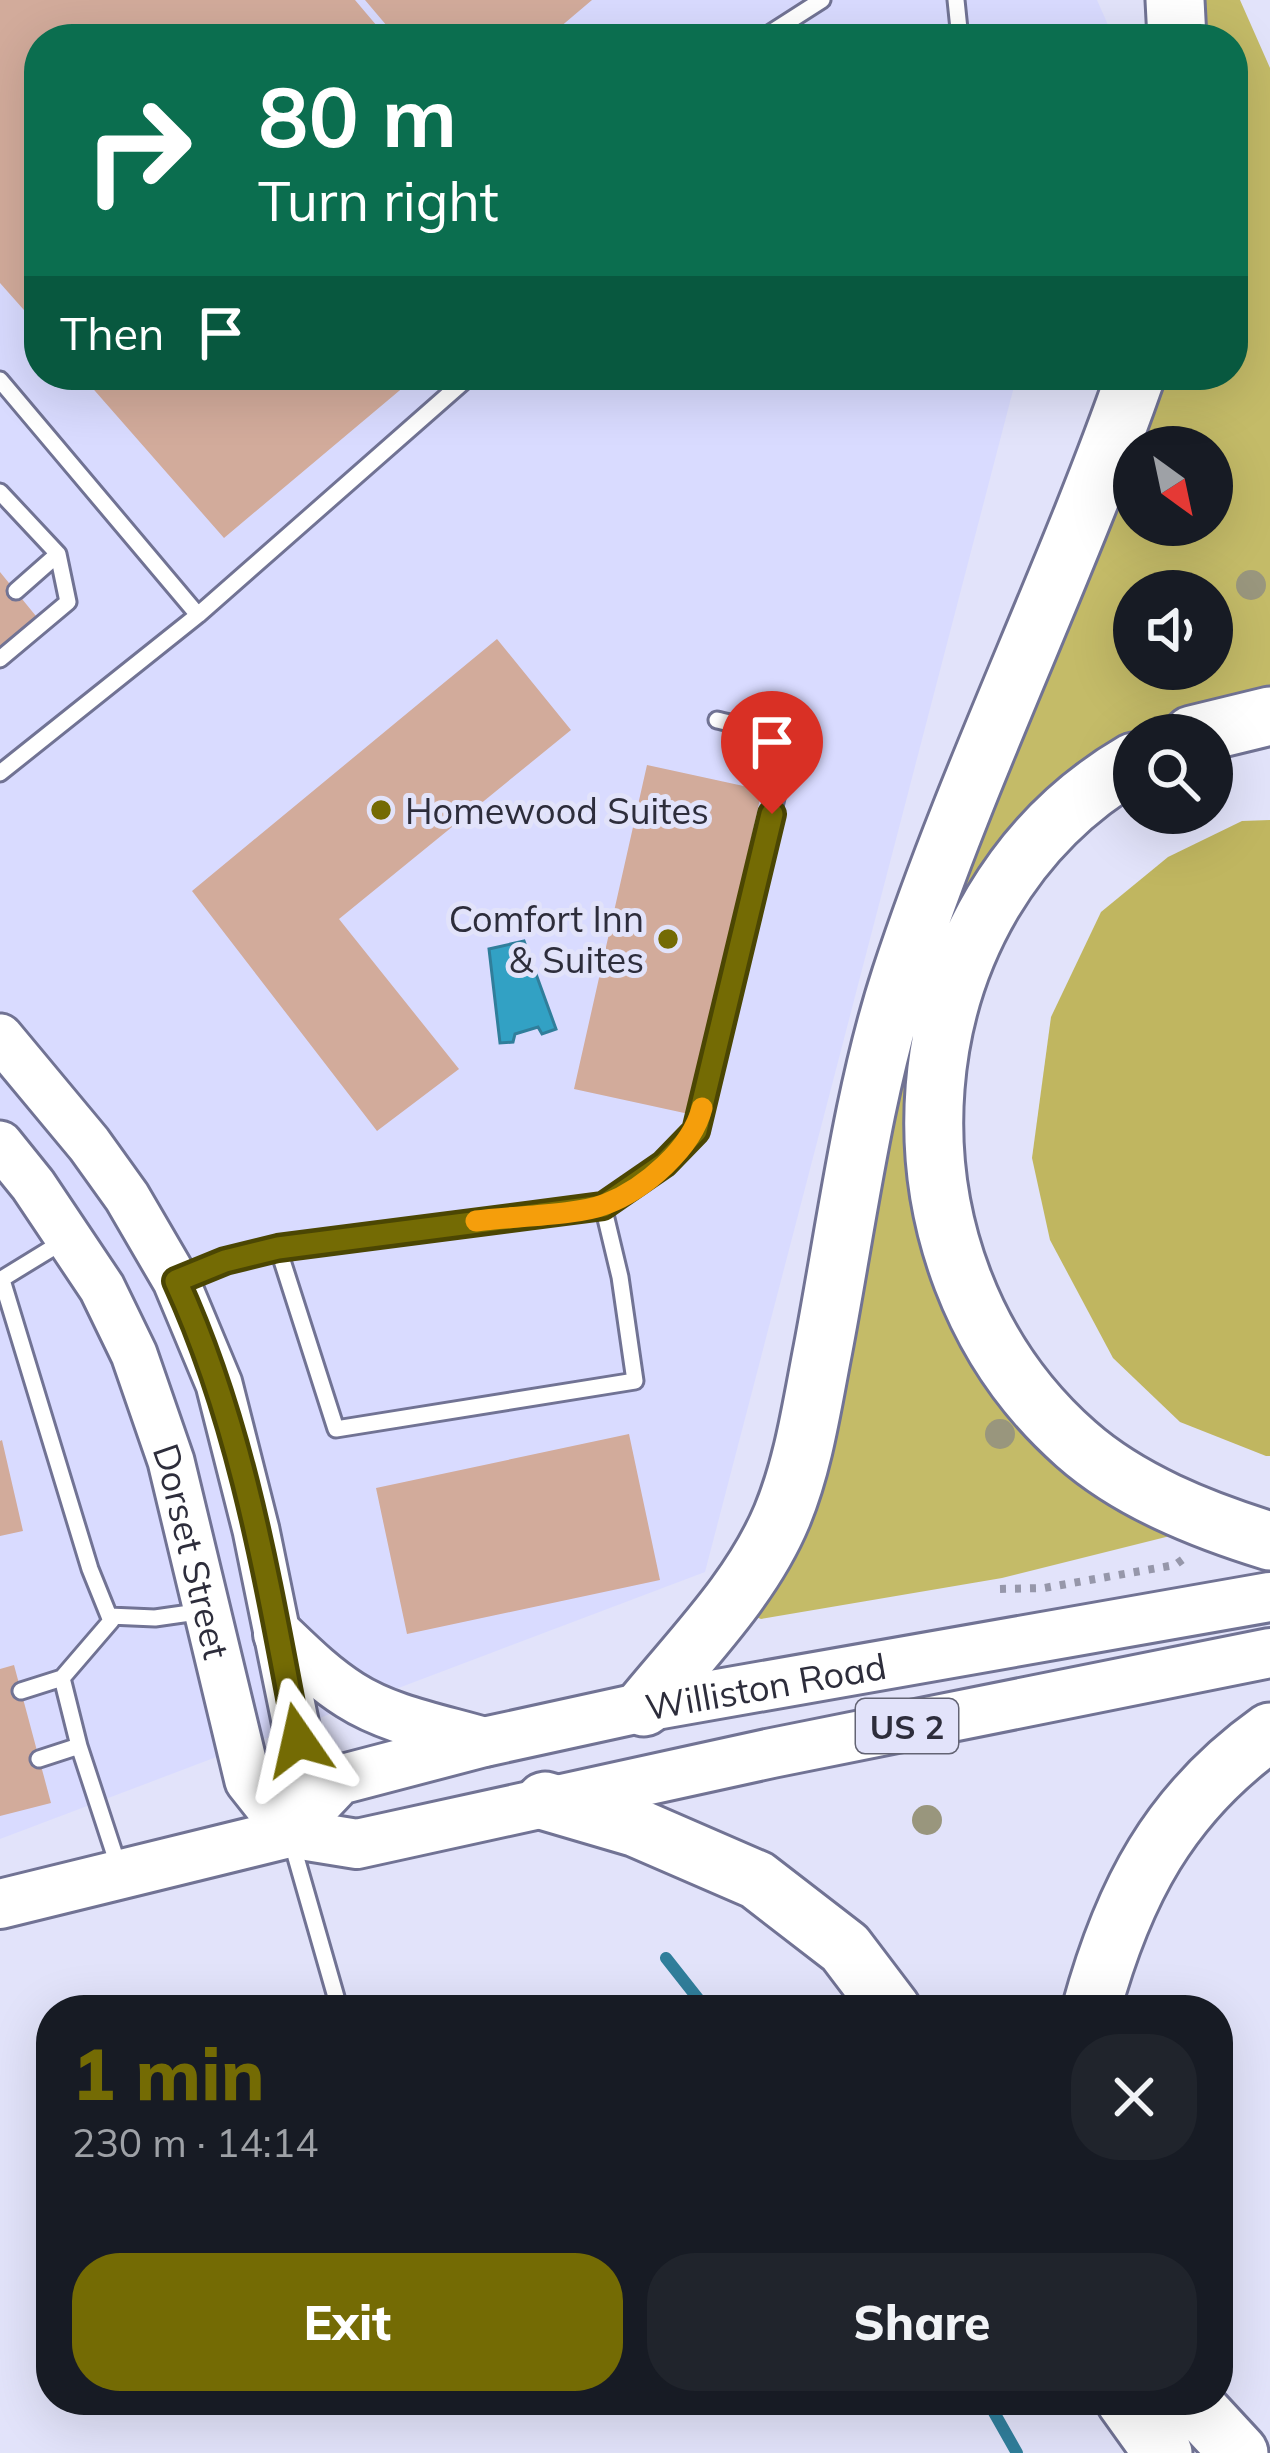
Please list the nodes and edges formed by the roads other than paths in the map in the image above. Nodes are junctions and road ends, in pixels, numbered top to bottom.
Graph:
1 (822, 0) edge
2 (784, 24) edge
3 (0, 380) edge
4 (454, 390) edge
5 (1131, 390) edge
6 (0, 492) edge
7 (58, 554) junction
8 (16, 591) dead end
9 (198, 615) junction
10 (0, 659) edge
11 (1270, 716) edge
12 (717, 721) dead end
13 (1233, 725) edge
14 (0, 772) edge
15 (1113, 777) edge
16 (0, 1037) edge
17 (0, 1144) edge
18 (127, 1197) junction
19 (603, 1206) junction
20 (70, 1238) junction
21 (278, 1248) junction
22 (1, 1280) edge
23 (176, 1281) junction
24 (1270, 1541) edge
25 (1270, 1597) edge
26 (206, 1610) junction
27 (109, 1616) junction
28 (278, 1634) junction
29 (1270, 1653) edge
30 (62, 1678) junction
31 (21, 1690) dead end
32 (644, 1707) junction
33 (1270, 1732) edge
34 (484, 1742) junction
35 (79, 1745) junction
36 (39, 1760) dead end
37 (545, 1801) junction
38 (289, 1833) junction
39 (121, 1874) junction
40 (0, 1904) edge
41 (335, 1995) edge
42 (881, 1995) edge
43 (1095, 1995) edge
44 (1135, 2415) edge
45 (1204, 2415) edge
46 (1162, 2453) edge
47 (1240, 2453) edge

1 - 2 lane
3 - 9 lane
4 - 9 lane
5 - 32 highway
6 - 7 lane
7 - 8 lane
7 - 10 lane
9 - 14 lane
11 - 13 highway
12 - 19 lane
15 - 24 highway
16 - 18 main road, Dorset Street
17 - 20 main road, Dorset Street
18 - 20 main road
18 - 23 main road, Dorset Street
19 - 21 lane
19 - 21 lane
20 - 22 lane
20 - 26 main road, Dorset Street
21 - 23 lane
22 - 27 lane
23 - 28 main road, Dorset Street
25 - 32 main road, Williston Road / US 2
26 - 27 lane
26 - 38 main road, Dorset Street
27 - 30 lane
28 - 34 main road
28 - 38 main road, Dorset Street
29 - 37 main road, Williston Road / US 2
30 - 31 lane
30 - 35 lane
32 - 34 main road, Williston Road / US 2
33 - 43 highway
34 - 38 main road, Williston Road / US 2
35 - 36 lane
35 - 39 lane
37 - 38 main road, Williston Road / US 2
37 - 42 highway
38 - 39 main road, Williston Road / US 2
38 - 41 lane
39 - 40 main road, Williston Road / US 2
44 - 46 highway
45 - 47 highway

